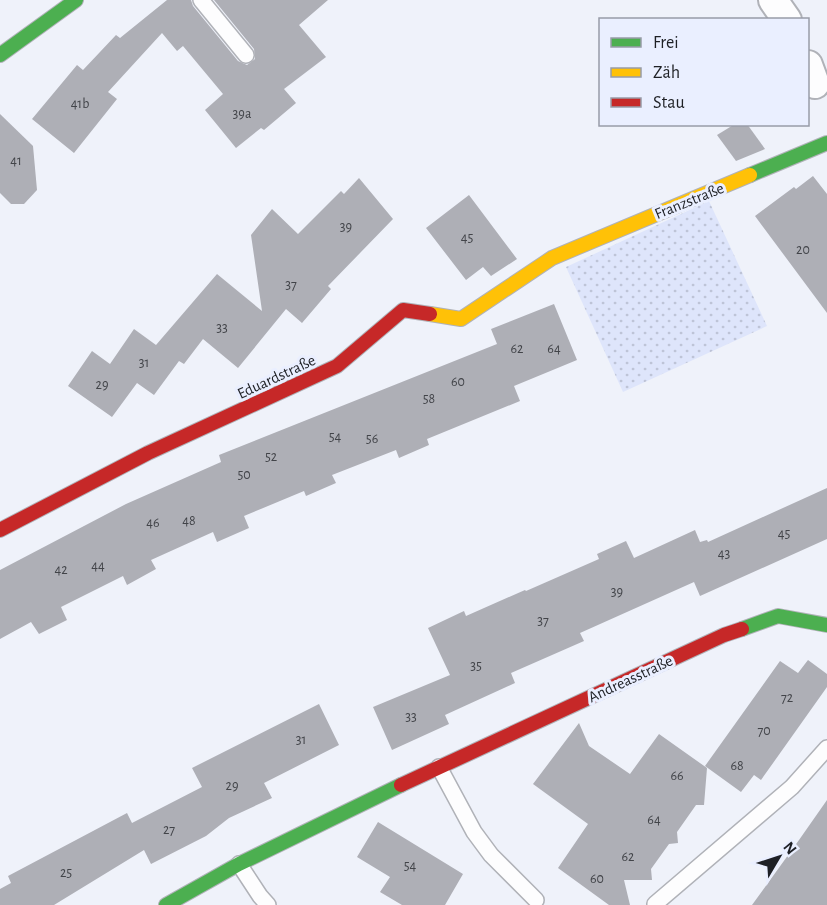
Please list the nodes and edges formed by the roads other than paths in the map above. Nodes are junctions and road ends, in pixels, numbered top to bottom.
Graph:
1 (76, 0) edge
2 (201, 0) edge
3 (773, 0) edge
4 (786, 18) edge
5 (3, 48) edge
6 (246, 55) dead end
7 (827, 143) edge
8 (552, 258) joint
9 (0, 530) edge
10 (827, 625) edge
11 (827, 748) edge
12 (439, 767) junction
13 (238, 864) junction
14 (537, 900) dead end
15 (655, 904) edge
16 (166, 905) edge
17 (268, 905) edge

1 - 5 street
2 - 6 lane
3 - 4 street
7 - 8 street, Franzstraße
8 - 9 street, Eduardstraße
10 - 12 street, Andreasstraße
11 - 15 lane
12 - 13 street, Andreasstraße
12 - 14 lane
13 - 16 street, Andreasstraße
13 - 17 lane

